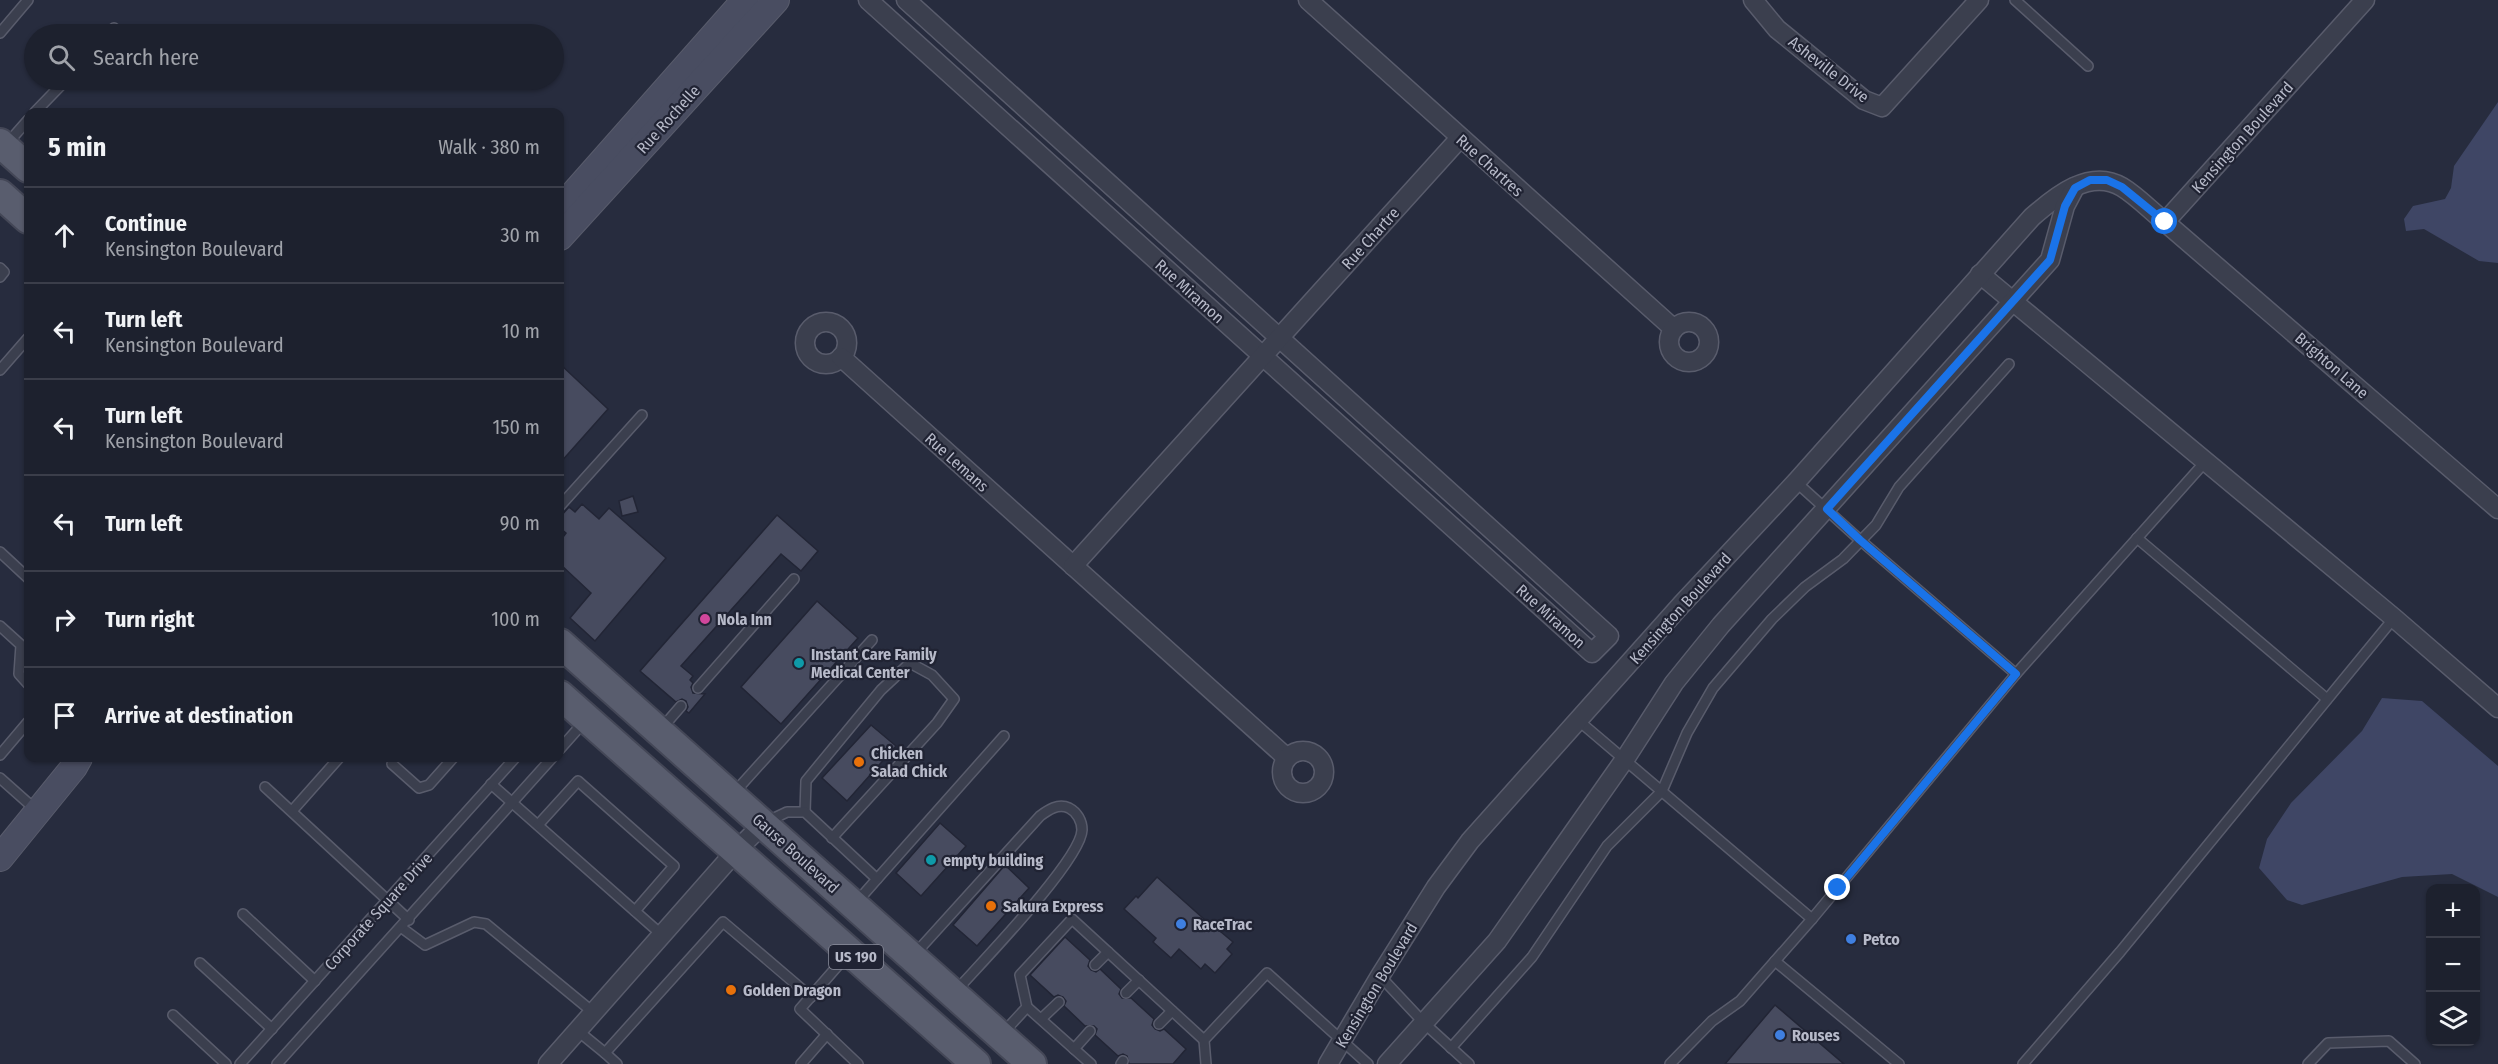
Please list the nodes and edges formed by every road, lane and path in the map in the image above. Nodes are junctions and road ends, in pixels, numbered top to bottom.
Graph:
1 (28, 0) edge
2 (745, 0) edge
3 (776, 0) edge
4 (868, 0) edge
5 (906, 0) edge
6 (1308, 0) edge
7 (1753, 0) edge
8 (1979, 0) edge
9 (2016, 0) edge
10 (2365, 0) edge
11 (0, 33) edge
12 (2088, 66) dead end
13 (56, 90) edge
14 (39, 108) edge
15 (24, 124) edge
16 (1460, 138) junction
17 (2, 144) edge
18 (24, 164) edge
19 (2075, 188) junction
20 (0, 194) edge
21 (24, 215) edge
22 (564, 220) edge
23 (564, 220) edge
24 (2165, 222) junction
25 (0, 268) edge
26 (1980, 274) junction
27 (0, 277) edge
28 (2014, 302) junction
29 (1674, 329) dead end
30 (1280, 338) junction
31 (24, 343) edge
32 (841, 357) dead end
33 (1263, 357) junction
34 (2009, 364) dead end
35 (0, 370) edge
36 (642, 415) dead end
37 (2205, 462) junction
38 (1796, 482) junction
39 (564, 502) edge
40 (1827, 509) junction
41 (2498, 509) edge
42 (2137, 538) junction
43 (1860, 540) junction
44 (0, 552) edge
45 (1074, 566) junction
46 (24, 574) edge
47 (794, 579) dead end
48 (2394, 618) junction
49 (0, 626) edge
50 (872, 640) dead end
51 (564, 647) edge
52 (2016, 674) junction
53 (24, 680) edge
54 (698, 688) dead end
55 (2327, 699) junction
56 (568, 706) edge
57 (681, 706) dead end
58 (2498, 708) edge
59 (1579, 721) junction
60 (24, 727) edge
61 (564, 728) edge
62 (658, 732) junction
63 (1004, 736) dead end
64 (0, 755) edge
65 (1287, 758) dead end
66 (1625, 759) junction
67 (80, 762) edge
68 (335, 762) edge
69 (449, 762) edge
70 (511, 762) edge
71 (548, 762) edge
72 (392, 764) dead end
73 (0, 778) edge
74 (491, 784) junction
75 (265, 787) dead end
76 (1662, 791) junction
77 (731, 797) junction
78 (512, 802) junction
79 (292, 811) junction
80 (38, 812) junction
81 (805, 812) junction
82 (763, 824) junction
83 (538, 825) junction
84 (832, 838) junction
85 (736, 851) junction
86 (0, 858) edge
87 (878, 879) junction
88 (388, 899) junction
89 (854, 905) junction
90 (635, 910) junction
91 (243, 915) dead end
92 (1812, 919) junction
93 (409, 920) junction
94 (402, 928) junction
95 (662, 935) junction
96 (850, 952) junction
97 (1108, 952) junction
98 (912, 957) junction
99 (1775, 961) junction
100 (200, 963) dead end
101 (1095, 965) dead end
102 (1380, 976) junction
103 (1139, 980) junction
104 (315, 981) junction
105 (953, 993) junction
106 (1126, 993) dead end
107 (811, 997) junction
108 (1059, 1002) dead end
109 (1027, 1007) junction
110 (1172, 1011) junction
111 (594, 1013) junction
112 (173, 1015) dead end
113 (1041, 1019) junction
114 (1424, 1023) junction
115 (1159, 1024) dead end
116 (272, 1029) junction
117 (1090, 1030) dead end
118 (578, 1031) junction
119 (827, 1034) junction
120 (1000, 1036) junction
121 (1204, 1040) junction
122 (1342, 1040) junction
123 (1451, 1048) junction
124 (1074, 1049) junction
125 (605, 1058) edge
126 (226, 1064) edge
127 (240, 1064) edge
128 (278, 1064) edge
129 (548, 1064) edge
130 (617, 1064) edge
131 (801, 1064) edge
132 (858, 1064) edge
133 (976, 1064) edge
134 (1032, 1064) edge
135 (1091, 1064) edge
136 (1206, 1064) edge
137 (1328, 1064) edge
138 (1368, 1064) edge
139 (1387, 1064) edge
140 (1469, 1064) edge
141 (1670, 1064) edge
142 (1899, 1064) edge
143 (2023, 1064) edge
144 (2308, 1064) edge
145 (2415, 1064) edge

1 - 11 lane
2 - 22 street, Rue Rochelle
3 - 23 street, Rue Rochelle
4 - 33 street, Rue Miramon
5 - 30 street, Rue Miramon
6 - 16 street, Rue Chartres
7 - 8 street, Asheville Drive
9 - 12 lane
10 - 24 street, Kensington Boulevard
13 - 14 lane
15 - 17 lane
16 - 29 street, Rue Chartres
16 - 30 street, Rue Chartre
17 - 18 main road
19 - 24 street, Kensington Boulevard
19 - 26 street, Kensington Boulevard
19 - 28 street
20 - 21 main road
24 - 41 street, Brighton Lane
25 - 27 lane
26 - 28 street
26 - 38 street, Kensington Boulevard
28 - 37 street
28 - 40 street
30 - 33 street
30 - 33 street, Rue Miramon
31 - 35 lane
32 - 45 street, Rue Lemans
33 - 45 street
34 - 43 lane
36 - 39 lane
37 - 42 lane
37 - 48 street
38 - 40 lane
38 - 59 street, Kensington Boulevard
40 - 43 lane
40 - 66 street
42 - 52 lane
42 - 55 lane
43 - 52 lane
43 - 76 lane
44 - 46 lane
45 - 65 street, Rue Lemans
47 - 54 lane
48 - 55 lane
48 - 58 street
49 - 53 lane
50 - 77 lane
51 - 62 main road, Gause Boulevard / US 190
52 - 92 lane
55 - 143 lane
56 - 61 lane
56 - 85 main road, US 190
57 - 62 lane
59 - 66 lane
59 - 102 street, Kensington Boulevard
60 - 64 lane
62 - 77 main road, Gause Boulevard / US 190
63 - 87 lane
66 - 76 lane
66 - 114 street
67 - 80 street
68 - 79 lane
69 - 72 lane
70 - 74 lane, Corporate Square Drive
71 - 78 lane, Corporate Square Drive
73 - 80 lane
74 - 78 lane
74 - 88 lane, Corporate Square Drive
75 - 79 lane
76 - 92 lane
76 - 123 lane
77 - 82 main road, Gause Boulevard / US 190
78 - 83 lane
78 - 93 lane, Corporate Square Drive
79 - 88 lane
80 - 86 street
81 - 82 lane
81 - 84 lane
81 - 84 lane
82 - 85 street
82 - 89 main road, Gause Boulevard / US 190
83 - 90 lane
83 - 90 lane
84 - 87 lane
85 - 95 street
85 - 96 main road, US 190
87 - 89 lane
88 - 93 lane
88 - 104 lane, Corporate Square Drive
89 - 98 main road, Gause Boulevard / US 190
90 - 95 lane
91 - 104 lane
92 - 99 lane
93 - 94 lane, Corporate Square Drive
94 - 111 lane
94 - 128 lane, Corporate Square Drive
95 - 111 street
96 - 107 lane
96 - 133 main road, US 190
97 - 101 lane
97 - 103 lane
97 - 109 lane
98 - 105 main road, Gause Boulevard / US 190
98 - 105 lane
99 - 141 lane
99 - 142 lane
100 - 116 lane
102 - 114 lane
102 - 122 street, Kensington Boulevard
103 - 106 lane
103 - 110 lane
104 - 116 lane, Corporate Square Drive
105 - 120 main road, Gause Boulevard / US 190
107 - 119 lane
107 - 125 lane
108 - 113 lane
109 - 113 lane
109 - 120 lane
110 - 115 lane
110 - 121 lane
111 - 118 street
112 - 126 lane
113 - 124 lane
114 - 123 lane
114 - 139 street
116 - 127 lane, Corporate Square Drive
117 - 124 lane
118 - 125 lane
118 - 129 street
119 - 131 lane
119 - 132 lane
120 - 134 main road, Gause Boulevard / US 190
121 - 122 lane
121 - 136 lane
122 - 137 street, Kensington Boulevard
122 - 138 lane
123 - 140 lane
124 - 135 lane
125 - 130 lane
144 - 145 lane

